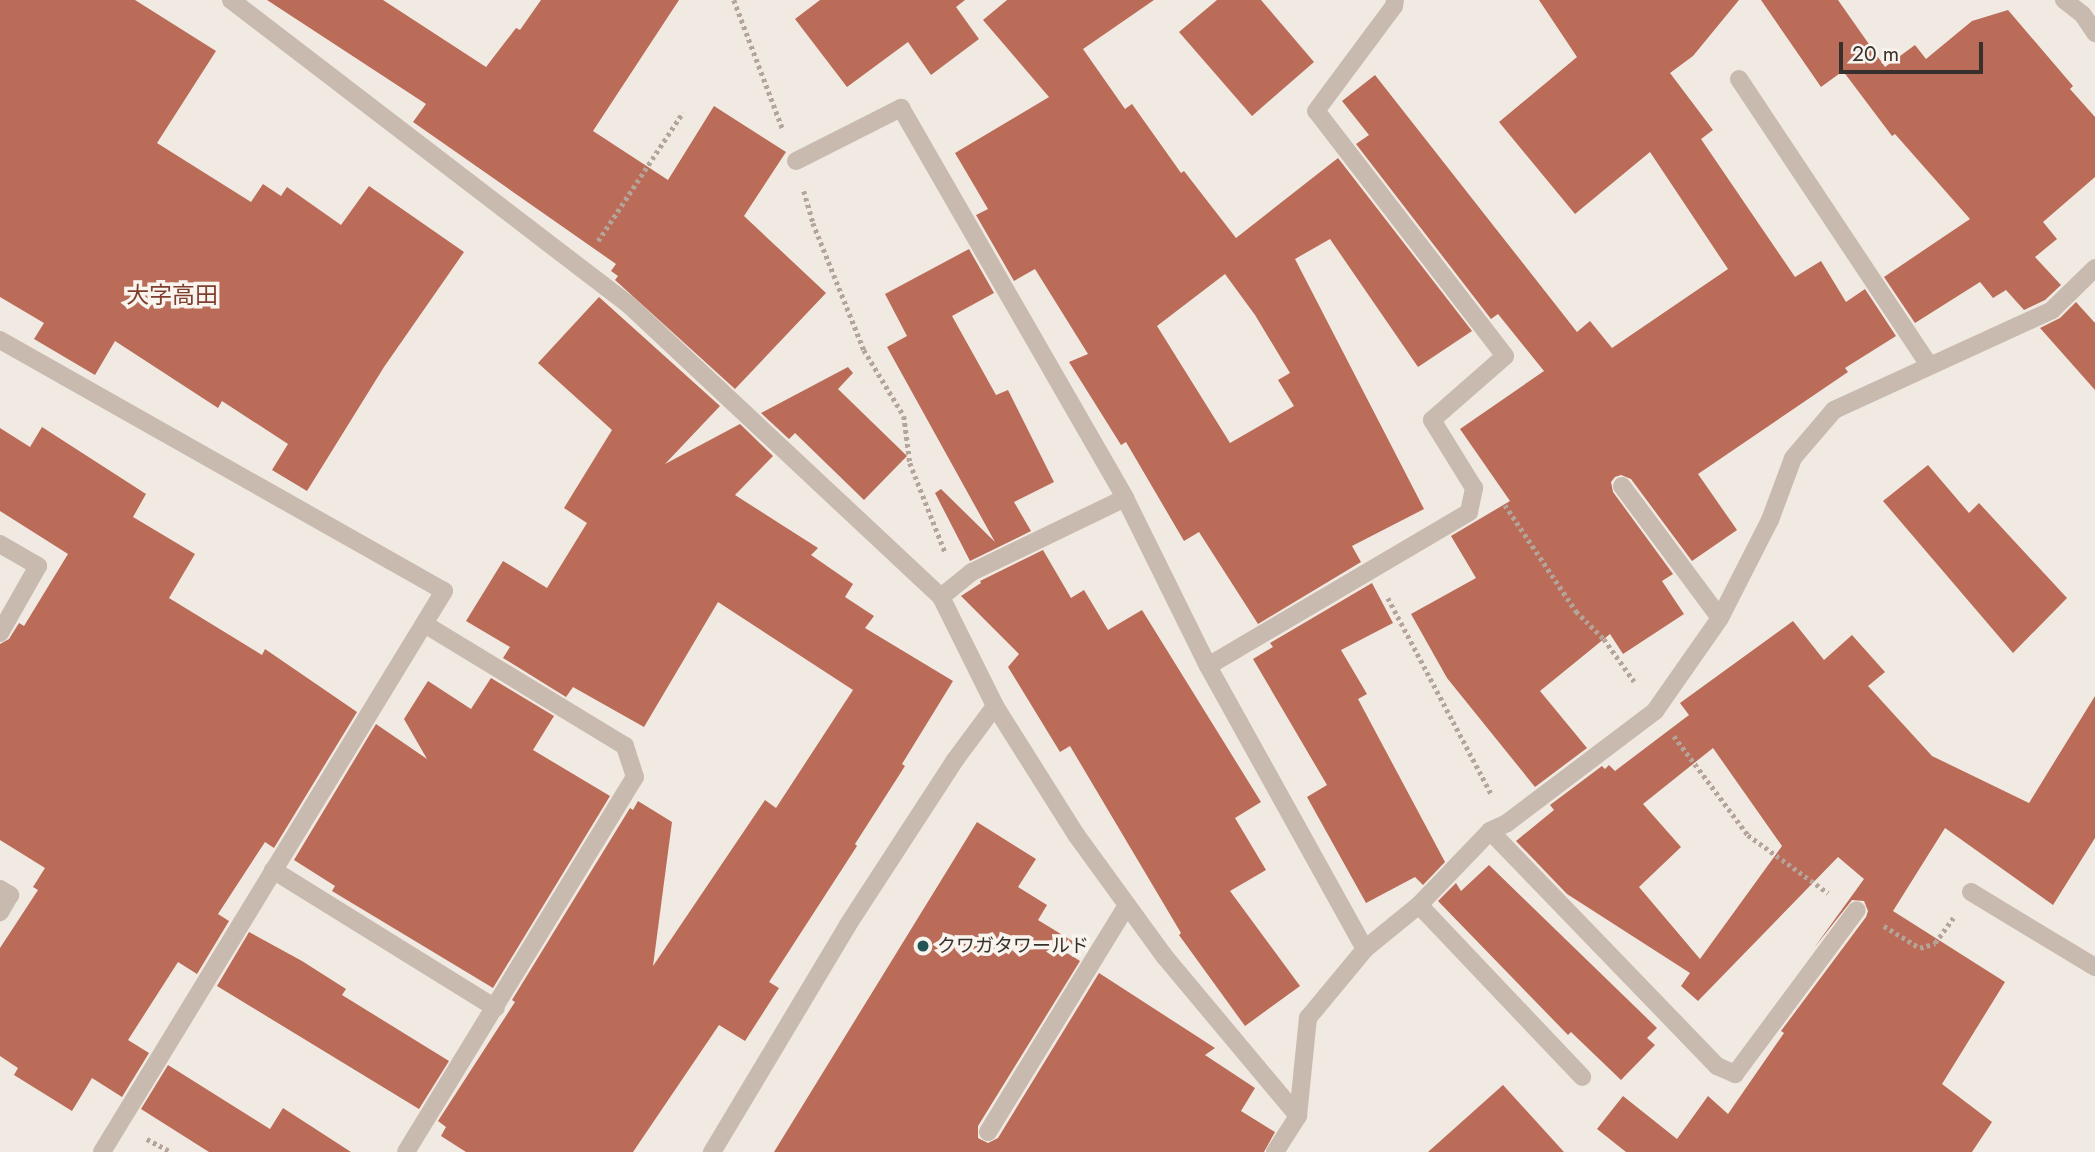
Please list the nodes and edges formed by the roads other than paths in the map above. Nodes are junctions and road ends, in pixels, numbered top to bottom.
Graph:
1 (231, 0) edge
2 (1395, 0) edge
3 (2064, 0) edge
4 (2095, 33) edge
5 (1739, 79) dead end
6 (796, 161) road end
7 (2095, 268) edge
8 (0, 340) edge
9 (1929, 365) junction
10 (1622, 486) dead end
11 (1125, 498) junction
12 (0, 544) edge
13 (941, 597) junction
14 (1720, 618) junction
15 (424, 624) junction
16 (0, 633) edge
17 (1208, 666) junction
18 (995, 706) junction
19 (1490, 831) junction
20 (273, 870) junction
21 (0, 890) edge
22 (1971, 892) road end
23 (1127, 905) junction
24 (1419, 905) junction
25 (1857, 910) road end
26 (0, 912) edge
27 (1365, 949) junction
28 (2095, 967) edge
29 (496, 1008) junction
30 (1582, 1077) dead end
31 (1298, 1116) junction
32 (988, 1132) dead end
33 (102, 1152) edge
34 (406, 1152) edge
35 (712, 1152) edge
36 (1275, 1152) edge

1 - 13 street
2 - 17 street
3 - 4 street
5 - 9 street
6 - 11 street
7 - 9 street
8 - 15 street
9 - 14 street
10 - 14 street
11 - 13 street
11 - 17 street
12 - 16 street
13 - 18 street
14 - 19 street
15 - 20 street
15 - 29 street
17 - 27 street
18 - 23 street
18 - 35 street
19 - 24 street
19 - 25 street
20 - 29 street
20 - 33 street
21 - 26 street
22 - 28 street
23 - 31 street
23 - 32 street
24 - 27 street
24 - 30 street
27 - 31 street
29 - 34 street
31 - 36 street

